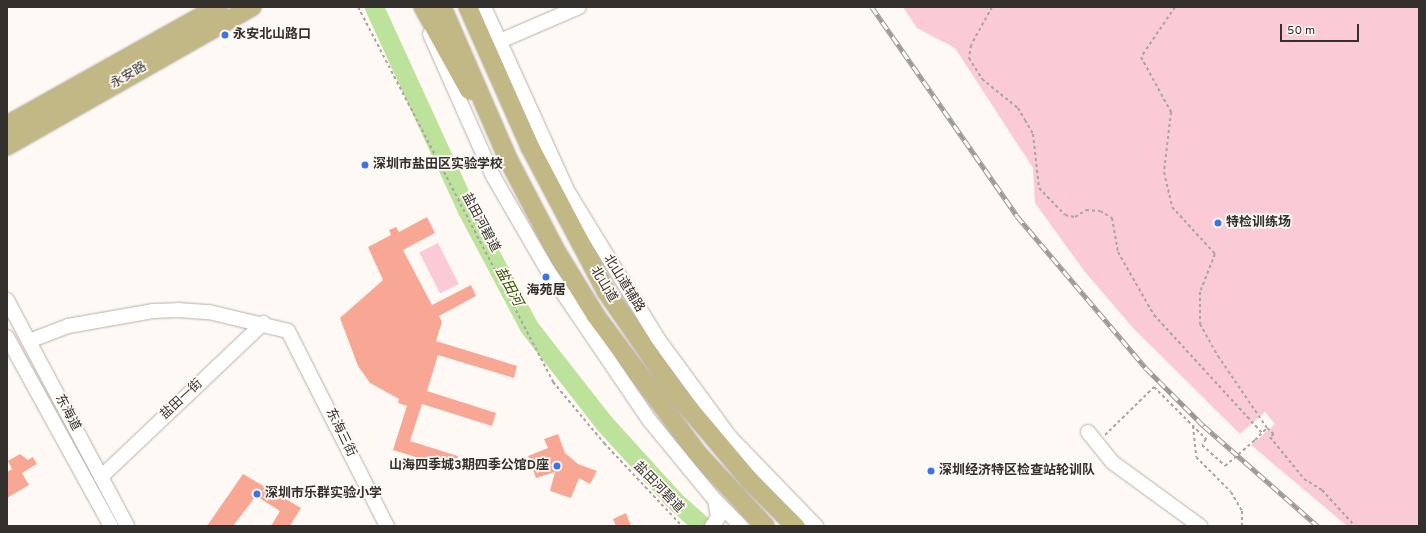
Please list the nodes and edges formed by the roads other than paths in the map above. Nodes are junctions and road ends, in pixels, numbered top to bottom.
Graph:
1 (218, 7) edge
2 (252, 7) edge
3 (420, 7) edge
4 (423, 7) edge
5 (442, 7) edge
6 (468, 7) edge
7 (484, 7) edge
8 (579, 7) edge
9 (500, 41) junction
10 (492, 121) junction
11 (7, 126) edge
12 (7, 146) edge
13 (562, 196) junction
14 (7, 300) edge
15 (263, 323) junction
16 (7, 337) edge
17 (29, 341) junction
18 (1088, 432) dead end
19 (101, 477) junction
20 (769, 479) junction
21 (750, 480) junction
22 (715, 500) junction
23 (714, 524) edge
24 (111, 526) edge
25 (127, 526) edge
26 (387, 526) edge
27 (741, 526) edge
28 (765, 526) edge
29 (795, 526) edge
30 (816, 526) edge
31 (1200, 526) edge

1 - 11 main road, 永安路
2 - 12 main road, 永安路
3 - 22 street
4 - 10 main road
5 - 10 main road, 北山道
6 - 13 main road, 北山道
7 - 9 street, 北山道辅路
8 - 9 street
9 - 13 street, 北山道辅路
10 - 28 main road, 北山道
13 - 20 street, 北山道辅路
13 - 21 main road, 北山道
14 - 17 street, 东海道
15 - 17 street
15 - 19 street, 盐田一街
15 - 26 street, 东海三街
16 - 24 street, 东海道
17 - 19 street, 东海道
18 - 31 street
19 - 25 street, 东海道
20 - 21 street
20 - 30 street, 北山道辅路
21 - 29 main road, 北山道
22 - 23 street
22 - 27 street

